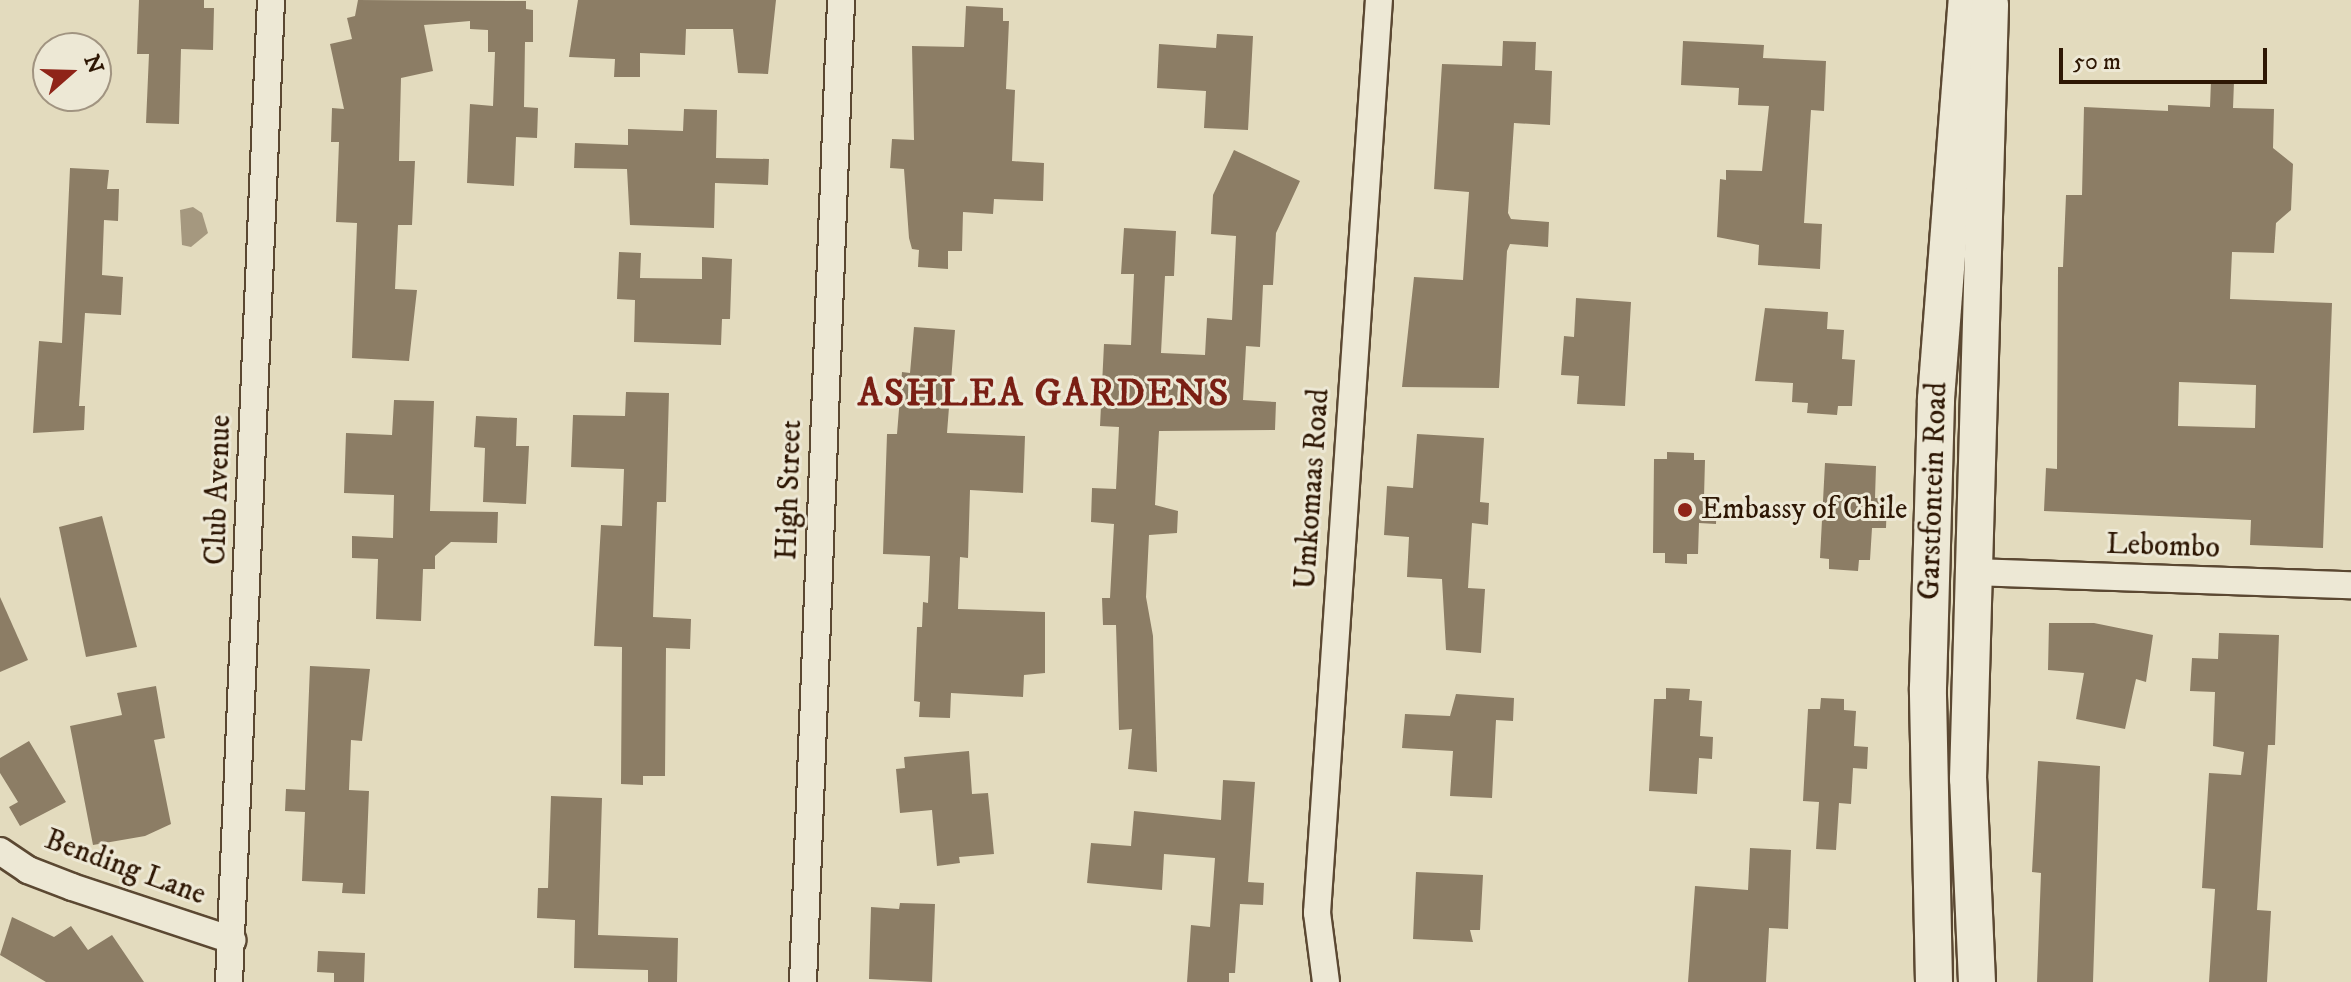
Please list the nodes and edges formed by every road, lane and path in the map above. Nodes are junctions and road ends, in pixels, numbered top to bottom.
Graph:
1 (271, 0) edge
2 (841, 0) edge
3 (1379, 0) edge
4 (1967, 0) edge
5 (1991, 0) edge
6 (1972, 572) junction
7 (2351, 585) edge
8 (0, 851) edge
9 (232, 940) junction
10 (229, 982) edge
11 (803, 982) edge
12 (1326, 982) edge
13 (1934, 982) edge
14 (1977, 982) edge

1 - 9 street, Club Avenue
2 - 11 street, High Street
3 - 12 street, Umkomaas Road
4 - 13 main road, Garstfontein Road
5 - 6 main road, Garstfontein Road
6 - 7 street, Lebombo
6 - 14 main road, Garstfontein Road
8 - 9 street, Bending Lane
9 - 10 street, Club Avenue

